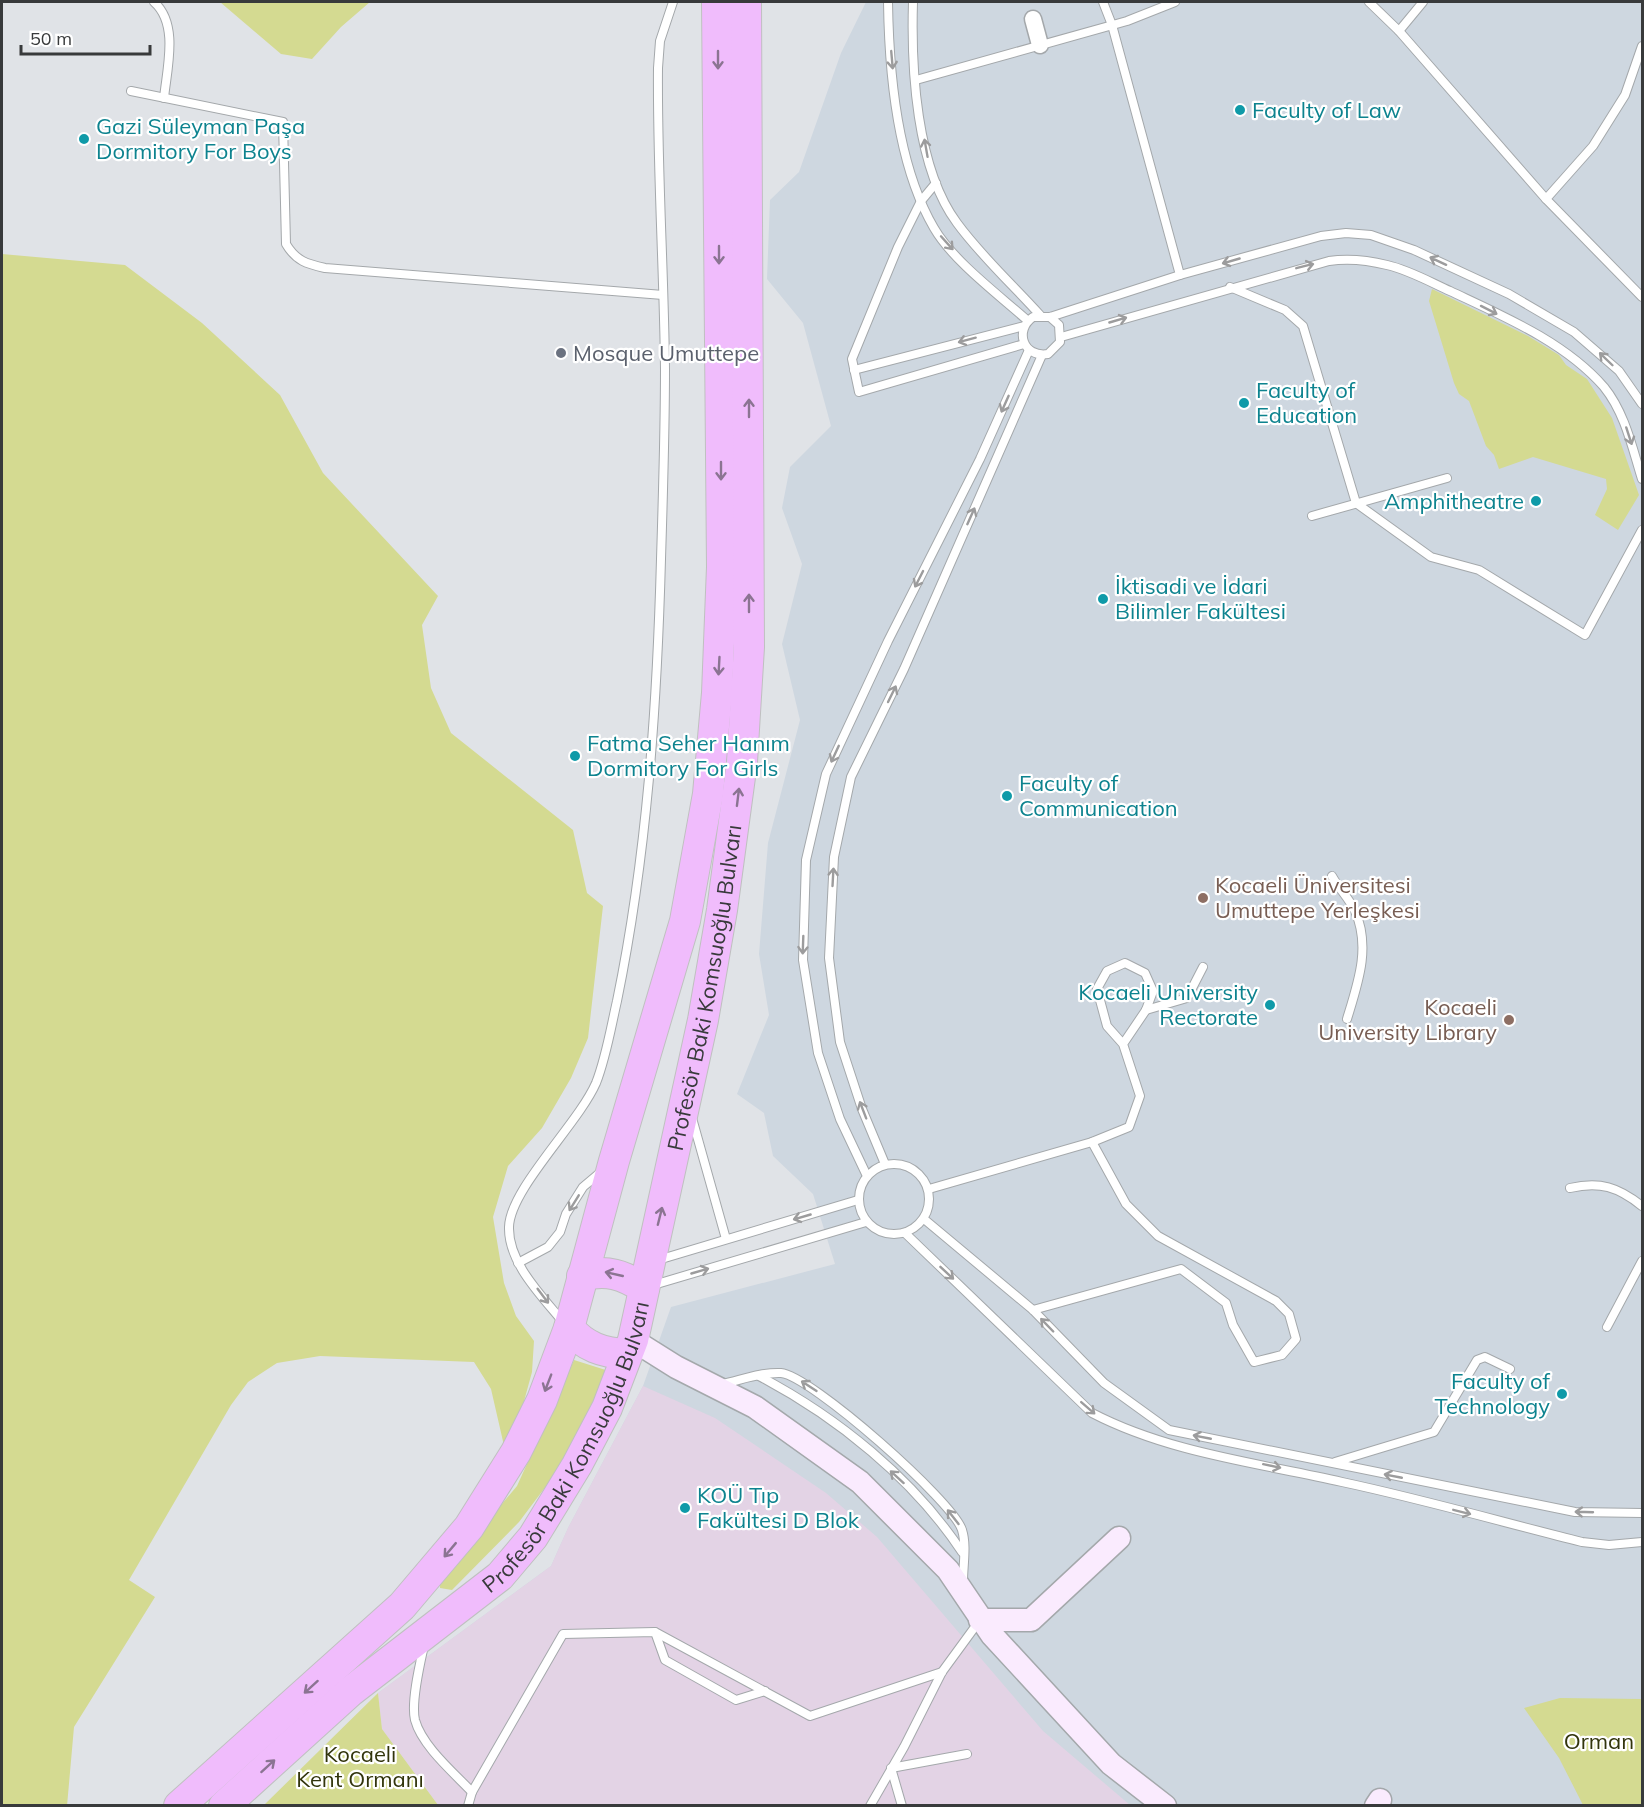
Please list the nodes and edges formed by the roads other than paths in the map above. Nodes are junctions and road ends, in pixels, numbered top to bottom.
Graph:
1 (154, 2) edge
2 (673, 2) edge
3 (717, 2) edge
4 (746, 2) edge
5 (888, 2) edge
6 (913, 2) edge
7 (1103, 2) edge
8 (1175, 2) edge
9 (1368, 2) edge
10 (1423, 2) edge
11 (1033, 19) dead end
12 (1112, 25) junction
13 (1399, 31) junction
14 (1040, 45) junction
15 (1642, 46) edge
16 (916, 80) junction
17 (131, 92) dead end
18 (164, 98) junction
19 (936, 183) junction
20 (1546, 199) junction
21 (921, 201) junction
22 (1180, 275) junction
23 (1230, 287) junction
24 (663, 295) junction
25 (1642, 297) edge
26 (1040, 315) junction
27 (1050, 317) junction
28 (1026, 323) junction
29 (1061, 337) junction
30 (1026, 347) junction
31 (1042, 355) junction
32 (854, 370) junction
33 (1642, 404) edge
34 (1446, 478) dead end
35 (1642, 479) edge
36 (1356, 503) junction
37 (1312, 516) dead end
38 (1642, 530) edge
39 (1332, 876) dead end
40 (1203, 967) dead end
41 (1146, 1010) junction
42 (1347, 1019) dead end
43 (1124, 1044) junction
44 (687, 1100) junction
45 (1092, 1142) junction
46 (614, 1161) junction
47 (885, 1164) junction
48 (867, 1176) junction
49 (1570, 1188) dead end
50 (929, 1189) junction
51 (858, 1200) junction
52 (1642, 1206) edge
53 (924, 1218) junction
54 (866, 1222) junction
55 (905, 1233) junction
56 (726, 1239) junction
57 (1642, 1261) edge
58 (518, 1263) junction
59 (646, 1275) junction
60 (582, 1276) junction
61 (1033, 1310) junction
62 (1607, 1327) dead end
63 (569, 1328) junction
64 (630, 1347) junction
65 (1510, 1369) dead end
66 (759, 1376) junction
67 (713, 1386) junction
68 (1332, 1463) junction
69 (1642, 1513) edge
70 (1119, 1538) dead end
71 (1642, 1542) edge
72 (963, 1552) junction
73 (963, 1593) junction
74 (980, 1620) junction
75 (655, 1632) junction
76 (423, 1650) dead end
77 (942, 1672) junction
78 (765, 1692) junction
79 (967, 1754) dead end
80 (891, 1768) junction
81 (472, 1792) junction
82 (178, 1806) edge
83 (224, 1806) edge
84 (468, 1806) edge
85 (870, 1806) edge
86 (902, 1806) edge
87 (1165, 1806) edge

1 - 18 lane
2 - 24 lane
3 -> 46 highway, Profesör Baki Komsuoğlu Bulvarı
44 -> 4 highway, Profesör Baki Komsuoğlu Bulvarı
5 -> 21 lane
6 - 16 lane
7 - 12 lane
8 - 12 lane
9 - 13 lane
10 - 13 lane
11 - 14 street
12 - 14 lane
12 - 22 lane
13 - 20 lane
14 - 16 lane
15 - 20 lane
19 -> 16 lane
17 - 18 lane
18 - 24 lane
19 - 21 lane
19 - 26 lane
20 - 25 lane
21 -> 28 lane
21 - 32 lane
22 - 27 lane
33 -> 22 lane
29 -> 23 lane
23 -> 35 lane
23 - 36 lane
24 - 58 lane
26 - 27 lane
26 - 28 lane
27 - 29 lane
28 - 30 lane
28 -> 32 lane
29 - 31 lane
30 - 31 lane
30 - 32 lane
30 -> 48 lane
47 -> 31 lane
34 - 36 lane
36 - 37 lane
36 - 38 lane
39 - 42 lane
40 - 41 lane
41 - 43 lane
41 - 43 lane
43 - 45 lane
44 - 56 lane
59 -> 44 highway, Profesör Baki Komsuoğlu Bulvarı
45 - 50 lane
45 - 61 lane
46 -> 58 lane
46 - 60 highway, Profesör Baki Komsuoğlu Bulvarı
47 - 48 lane
47 - 50 lane
48 - 51 lane
49 - 52 lane
50 - 53 lane
51 - 54 lane
51 -> 56 lane
53 - 55 lane
53 - 61 lane
54 - 55 lane
59 -> 54 lane
55 -> 71 lane
56 - 59 lane
57 - 62 lane
58 -> 63 lane
59 -> 60 highway
59 - 64 highway, Profesör Baki Komsuoğlu Bulvarı
60 - 63 highway, Profesör Baki Komsuoğlu Bulvarı
68 -> 61 lane
63 - 64 highway
63 -> 82 highway, Profesör Baki Komsuoğlu Bulvarı
64 - 67 main road
83 -> 64 highway, Profesör Baki Komsuoğlu Bulvarı
65 - 68 lane
66 - 67 lane
72 -> 66 lane
72 -> 66 lane
67 - 73 main road
69 -> 68 lane
70 - 74 main road
72 - 73 lane
73 - 74 main road
74 - 77 lane
74 - 87 main road
75 - 78 lane
75 - 78 lane
75 - 81 lane
76 - 81 lane
77 - 78 lane
77 - 80 lane
79 - 80 lane
80 - 85 lane
80 - 86 lane
81 - 84 lane

